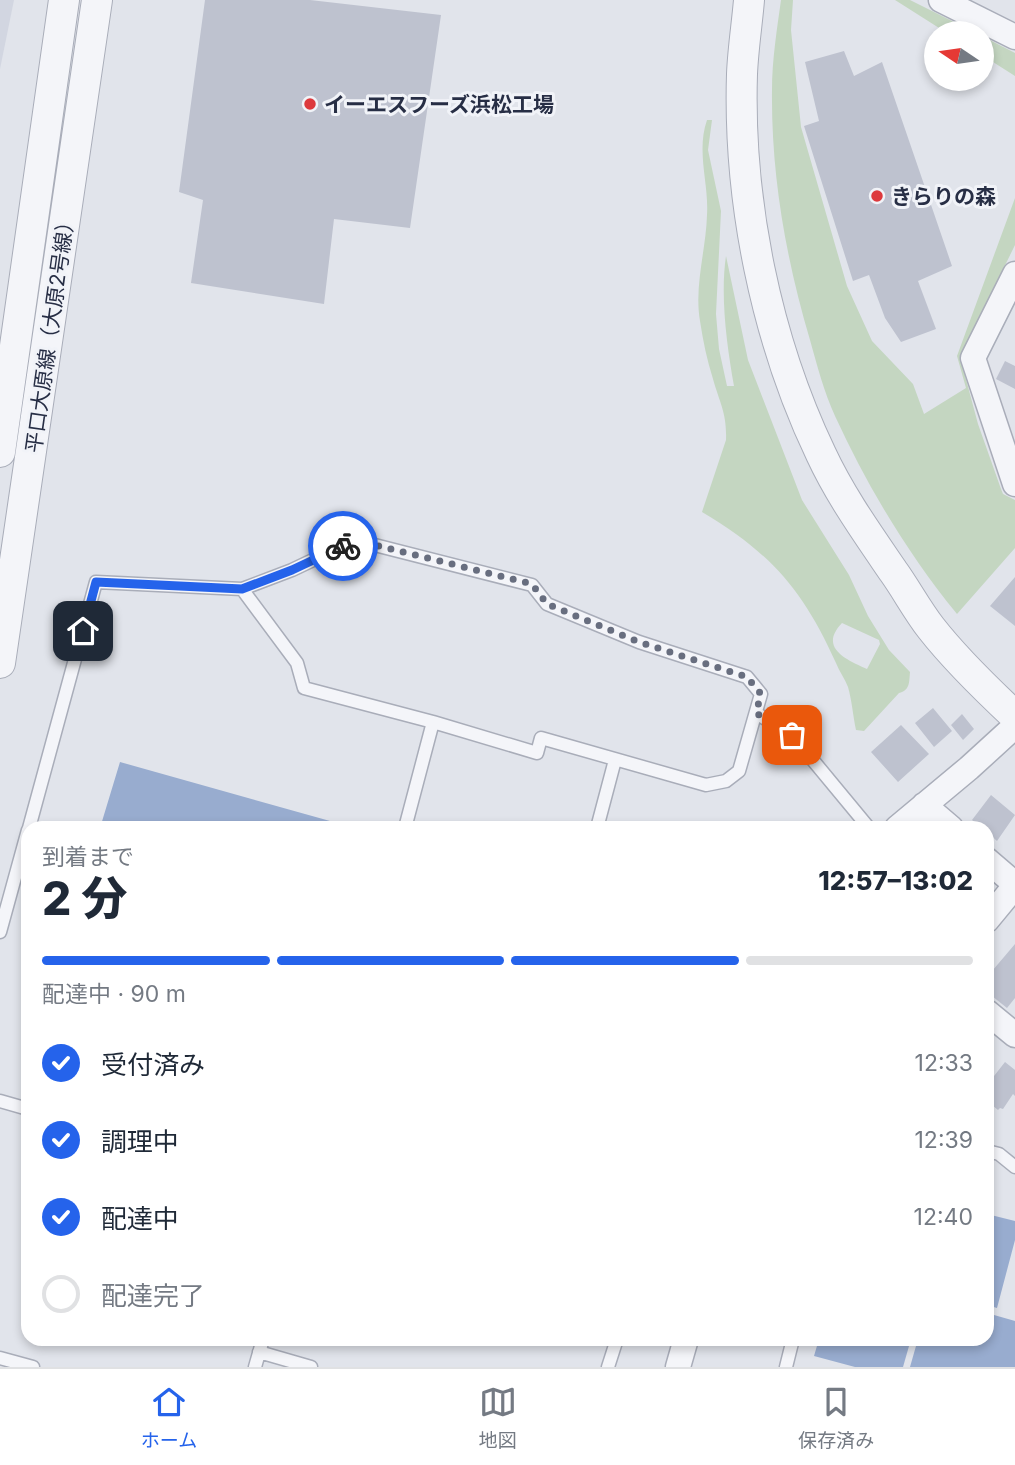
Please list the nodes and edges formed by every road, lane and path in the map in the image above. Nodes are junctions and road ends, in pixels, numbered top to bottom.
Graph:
1 (64, 0) edge
2 (97, 0) edge
3 (749, 0) edge
4 (941, 0) edge
5 (980, 9) edge
6 (1015, 37) edge
7 (1015, 274) edge
8 (0, 452) edge
9 (1015, 484) edge
10 (242, 589) junction
11 (0, 663) edge
12 (756, 713) junction
13 (1015, 716) edge
14 (433, 723) junction
15 (1015, 726) edge
16 (615, 760) junction
17 (924, 805) junction
18 (30, 821) edge
19 (406, 821) edge
20 (599, 821) edge
21 (863, 821) edge
22 (905, 821) edge
23 (943, 821) edge
24 (21, 855) edge
25 (994, 866) edge
26 (1015, 885) edge
27 (994, 911) edge
28 (0, 932) edge
29 (994, 1018) edge
30 (1015, 1035) edge
31 (0, 1101) edge
32 (21, 1107) edge
33 (994, 1153) edge
34 (1015, 1167) edge
35 (261, 1346) edge
36 (615, 1346) edge
37 (684, 1346) edge
38 (791, 1346) edge
39 (259, 1352) junction
40 (0, 1358) edge
41 (33, 1367) edge
42 (255, 1367) edge
43 (311, 1367) edge
44 (608, 1367) edge
45 (678, 1367) edge
46 (786, 1367) edge

1 - 8 street, 平口大原線（大原2号線）
2 - 11 street, 平口大原線（大原2号線）
3 - 13 street
4 - 5 street
5 - 6 street
7 - 9 street
10 - 12 lane
10 - 14 lane
10 - 18 lane
12 - 16 lane
12 - 21 lane
14 - 16 lane
14 - 19 lane
15 - 17 street
16 - 20 lane
17 - 22 street
17 - 23 street
24 - 28 lane
25 - 26 street
26 - 27 street
29 - 30 street
31 - 32 lane
33 - 34 lane
35 - 39 lane
36 - 44 lane
37 - 45 street
38 - 46 lane
39 - 42 lane
39 - 43 lane
40 - 41 lane

